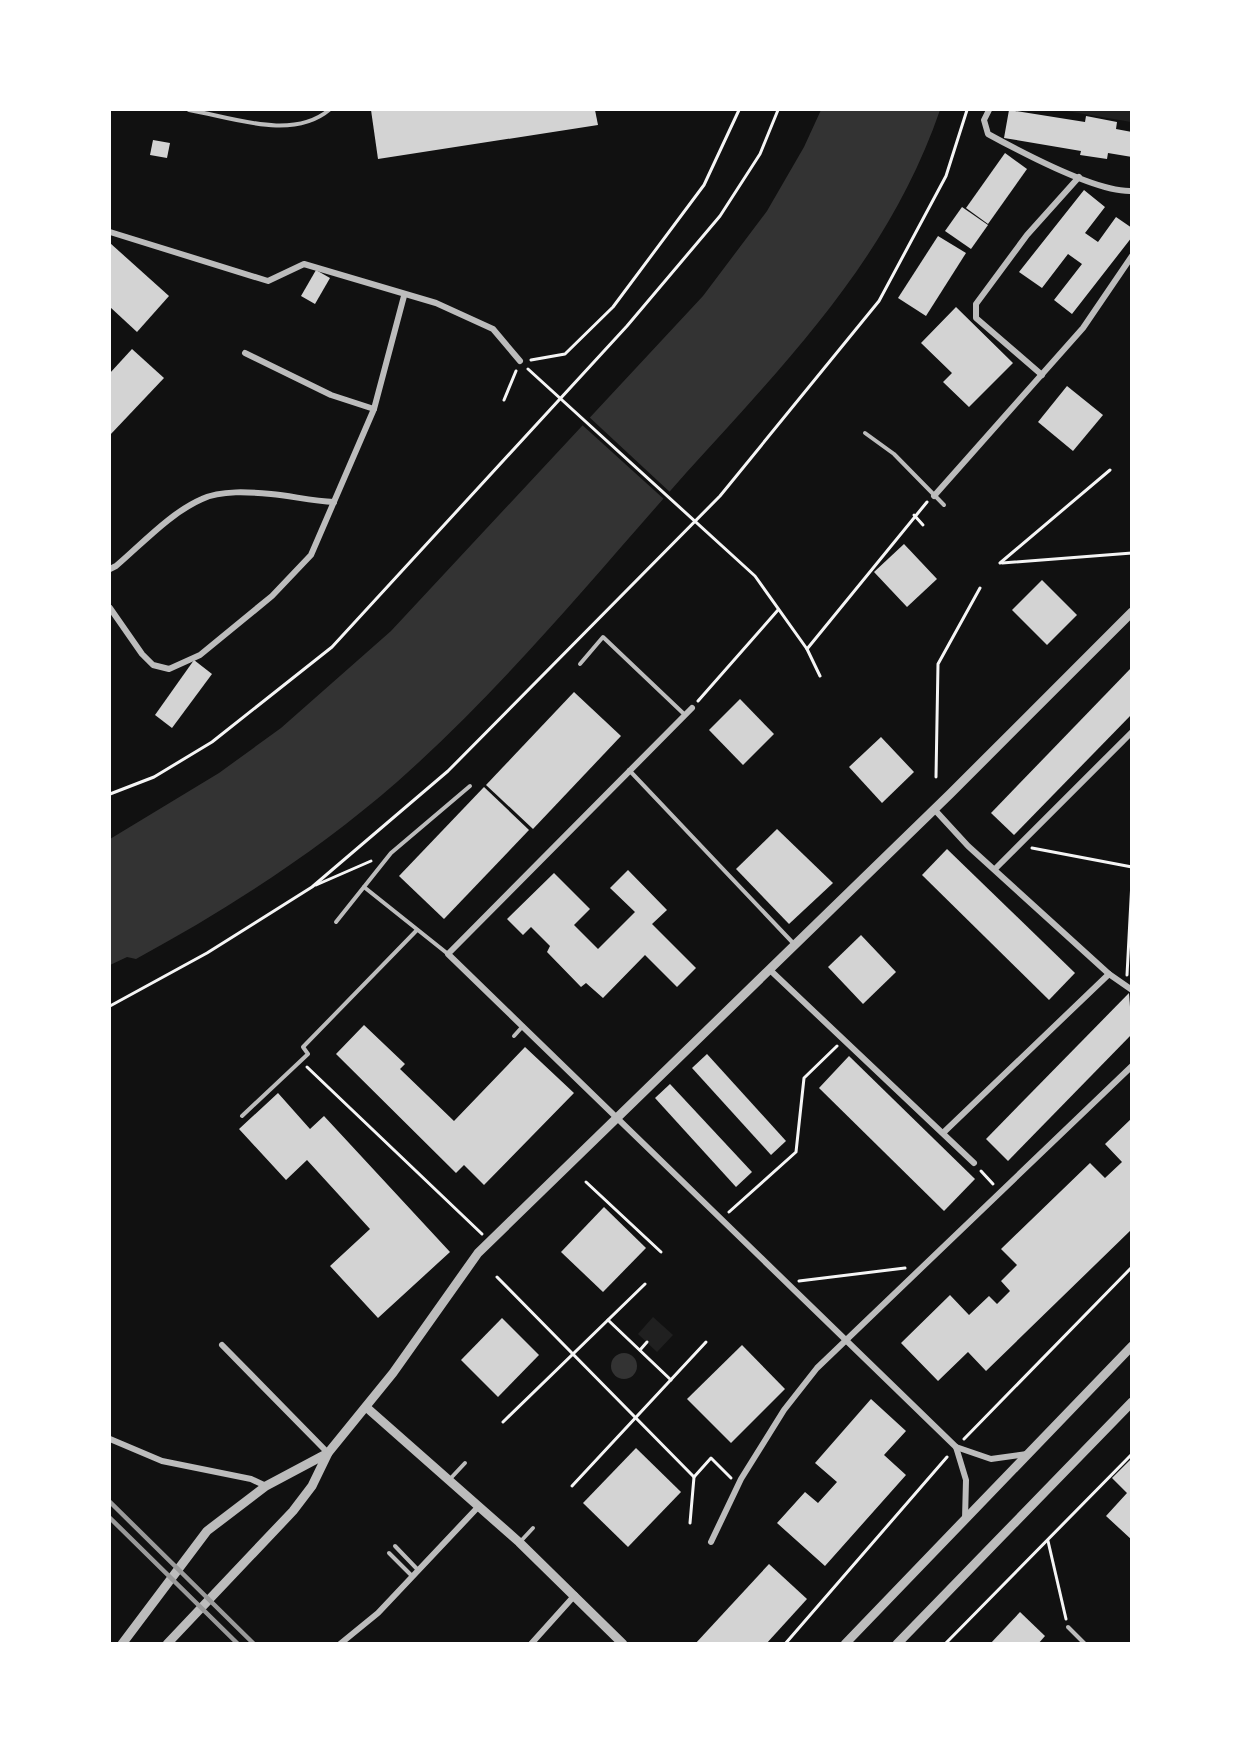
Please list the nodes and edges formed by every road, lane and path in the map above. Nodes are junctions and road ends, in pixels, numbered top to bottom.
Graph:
1 (189, 110) edge
2 (329, 110) edge
3 (739, 110) edge
4 (778, 110) edge
5 (967, 110) edge
6 (989, 110) edge
7 (1079, 177) junction
8 (1131, 191) edge
9 (110, 232) edge
10 (1131, 256) edge
11 (404, 296) junction
12 (245, 353) dead end
13 (520, 361) junction
14 (1042, 375) junction
15 (504, 400) dead end
16 (374, 409) junction
17 (866, 434) dead end
18 (1110, 470) dead end
19 (934, 496) junction
20 (334, 502) junction
21 (944, 505) dead end
22 (914, 515) junction
23 (923, 525) dead end
24 (1131, 553) edge
25 (110, 569) edge
26 (980, 588) dead end
27 (110, 608) edge
28 (778, 610) junction
29 (1131, 612) edge
30 (807, 649) junction
31 (580, 664) dead end
32 (820, 676) dead end
33 (692, 708) joint
34 (684, 714) junction
35 (1131, 732) edge
36 (629, 770) junction
37 (936, 777) dead end
38 (470, 786) dead end
39 (110, 794) edge
40 (934, 809) junction
41 (1018, 845) junction
42 (391, 853) junction
43 (1131, 867) edge
44 (995, 869) junction
45 (1131, 881) edge
46 (312, 886) junction
47 (364, 887) junction
48 (336, 922) dead end
49 (417, 930) junction
50 (795, 945) junction
51 (448, 954) junction
52 (770, 970) junction
53 (1109, 974) junction
54 (1129, 988) edge
55 (110, 1006) edge
56 (524, 1026) junction
57 (514, 1036) dead end
58 (844, 1039) junction
59 (301, 1061) junction
60 (1131, 1066) edge
61 (242, 1116) dead end
62 (617, 1116) junction
63 (944, 1133) junction
64 (974, 1163) joint
65 (586, 1182) dead end
66 (1002, 1192) junction
67 (721, 1219) junction
68 (490, 1241) junction
69 (661, 1252) dead end
70 (926, 1265) junction
71 (497, 1277) dead end
72 (785, 1282) junction
73 (645, 1284) dead end
74 (608, 1320) junction
75 (647, 1342) dead end
76 (706, 1342) dead end
77 (845, 1342) junction
78 (222, 1345) dead end
79 (1131, 1346) edge
80 (640, 1350) junction
81 (573, 1354) junction
82 (671, 1380) junction
83 (1131, 1402) edge
84 (366, 1407) junction
85 (637, 1417) junction
86 (503, 1422) dead end
87 (110, 1439) edge
88 (956, 1447) junction
89 (328, 1453) junction
90 (1028, 1454) junction
91 (1131, 1454) edge
92 (465, 1463) dead end
93 (694, 1477) junction
94 (450, 1479) junction
95 (738, 1485) junction
96 (266, 1486) junction
97 (572, 1486) dead end
98 (479, 1506) junction
99 (965, 1520) junction
100 (690, 1523) dead end
101 (533, 1528) dead end
102 (1048, 1540) junction
103 (519, 1542) junction
104 (711, 1542) dead end
105 (395, 1546) dead end
106 (388, 1553) dead end
107 (418, 1570) junction
108 (412, 1576) junction
109 (575, 1595) junction
110 (1068, 1627) joint
111 (122, 1644) edge
112 (167, 1644) edge
113 (340, 1644) edge
114 (531, 1644) edge
115 (623, 1644) edge
116 (846, 1644) edge
117 (897, 1644) edge
118 (945, 1644) edge
119 (1085, 1644) edge

1 - 2 lane
3 - 13 path
4 - 39 path
5 - 46 path
6 - 7 street
7 - 8 street
7 - 14 street
9 - 11 street
10 - 14 street
11 - 13 street
11 - 16 street
12 - 16 street
13 - 15 path
13 - 28 path
14 - 19 street
16 - 20 street
17 - 19 lane
18 - 24 path
19 - 21 lane
19 - 22 path
20 - 25 street
20 - 27 street
22 - 23 path
22 - 30 path
26 - 37 path
28 - 30 path
28 - 33 path
29 - 40 street
30 - 32 path
31 - 34 lane
33 - 34 street
34 - 36 street
35 - 41 street
36 - 50 lane
36 - 51 street
38 - 42 lane
40 - 44 street
40 - 50 street
41 - 43 path
41 - 44 street
42 - 46 path
42 - 47 lane
44 - 53 street
45 - 54 path
46 - 55 path
47 - 48 lane
47 - 49 lane
49 - 51 lane
49 - 59 lane
50 - 52 street
51 - 56 street
52 - 58 street
52 - 62 street
53 - 54 street
53 - 63 street
56 - 57 lane
56 - 62 street
58 - 63 street
58 - 67 path
59 - 61 lane
59 - 68 path
60 - 66 street
62 - 67 street
62 - 68 street
63 - 64 street
64 - 66 path
65 - 69 path
66 - 70 street
67 - 72 street
68 - 84 street
70 - 72 path
70 - 77 street
71 - 81 path
72 - 77 street
73 - 74 path
74 - 80 path
74 - 81 path
75 - 80 path
76 - 82 path
77 - 88 street
77 - 95 street
78 - 89 street
79 - 90 street
80 - 82 path
81 - 85 path
81 - 86 path
82 - 85 path
83 - 117 street
84 - 89 street
84 - 94 street
85 - 93 path
85 - 97 path
87 - 96 street
88 - 90 street
88 - 99 street
89 - 96 street
89 - 112 street
90 - 99 street
91 - 102 path
92 - 94 lane
93 - 95 path
93 - 100 path
94 - 98 street
95 - 104 street
96 - 111 street
98 - 103 street
98 - 107 street
99 - 116 street
101 - 103 lane
102 - 110 path
102 - 118 path
103 - 109 street
105 - 107 lane
106 - 108 lane
107 - 108 street
108 - 113 street
109 - 114 street
109 - 115 street
110 - 119 lane

